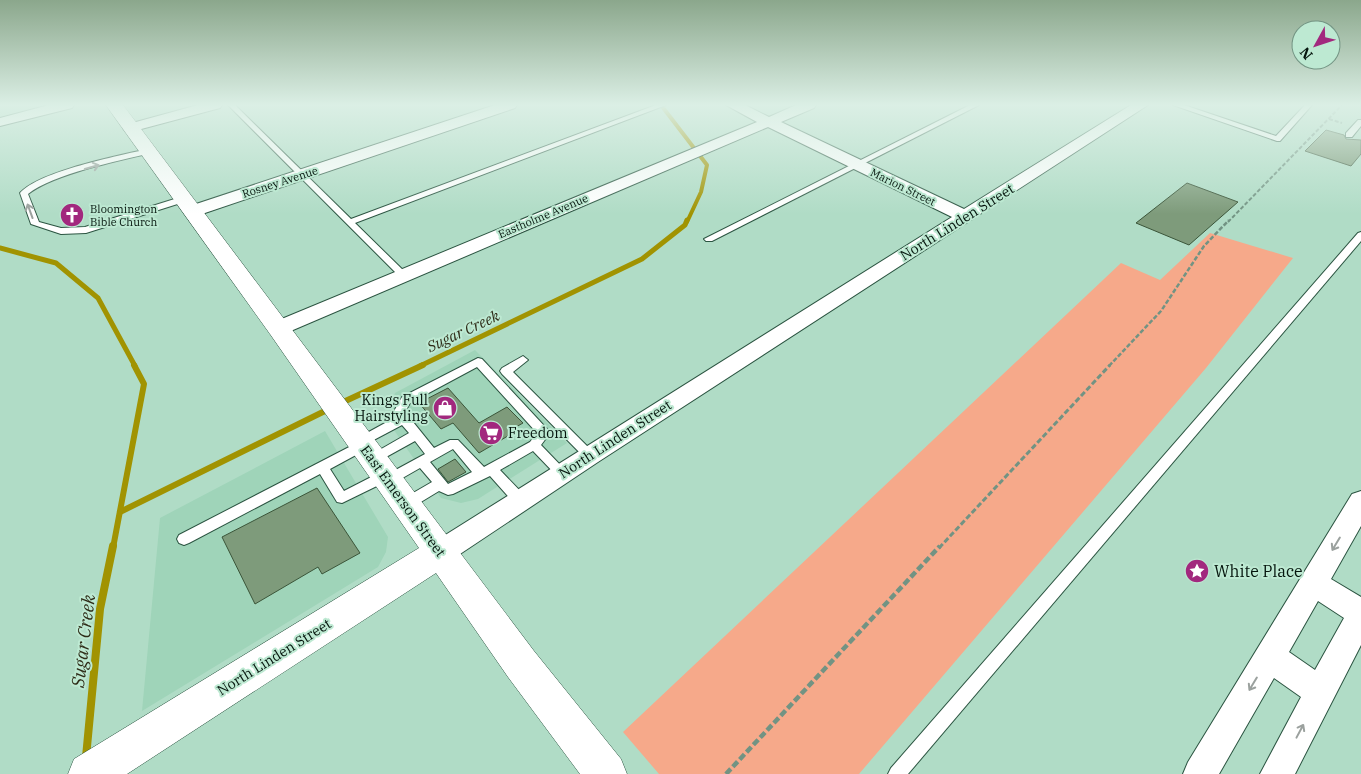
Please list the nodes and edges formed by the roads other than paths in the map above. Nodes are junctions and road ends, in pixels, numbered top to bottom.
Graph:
1 (140, 141) edge
2 (269, 141) edge
3 (401, 141) edge
4 (567, 141) edge
5 (723, 141) edge
6 (808, 141) edge
7 (905, 141) edge
8 (1084, 141) edge
9 (148, 151) junction
10 (858, 165) junction
11 (302, 174) junction
12 (188, 205) junction
13 (965, 216) junction
14 (350, 222) junction
15 (1361, 235) edge
16 (709, 239) dead end
17 (404, 275) junction
18 (279, 328) junction
19 (524, 360) dead end
20 (403, 419) junction
21 (416, 435) junction
22 (534, 445) junction
23 (589, 455) junction
24 (427, 458) junction
25 (375, 462) junction
26 (322, 467) junction
27 (486, 471) junction
28 (562, 473) junction
29 (440, 484) junction
30 (520, 500) junction
31 (1361, 502) edge
32 (184, 539) dead end
33 (441, 552) junction
34 (1313, 583) junction
35 (1361, 614) edge
36 (1269, 657) junction
37 (1321, 692) junction
38 (89, 774) edge
39 (606, 774) edge
40 (897, 774) edge
41 (1200, 774) edge
42 (1277, 774) edge

1 - 9 main road, East Emerson Street
2 - 11 lane
3 - 11 street, Rosney Avenue
4 - 14 lane
5 - 17 street, Eastholme Avenue
6 - 10 street, Marion Street
7 - 10 lane
8 - 13 street, North Linden Street
9 - 12 main road, East Emerson Street
12 -> 9 lane
10 - 13 street, Marion Street
10 - 16 lane
11 - 12 street, Rosney Avenue
11 - 14 lane
12 - 18 main road, East Emerson Street
13 - 23 street, North Linden Street
14 - 17 lane
15 - 40 lane
17 - 18 street, Eastholme Avenue
18 - 25 main road, East Emerson Street
19 - 23 lane
20 - 21 lane
20 - 22 lane
20 - 25 lane
21 - 24 lane
21 - 25 lane
22 - 27 lane
22 - 28 lane
23 - 28 street, North Linden Street
24 - 25 lane
24 - 27 lane
24 - 29 lane
25 - 26 lane
25 - 26 lane
25 - 29 lane
25 - 33 main road, East Emerson Street
26 - 32 lane
27 - 29 lane
27 - 30 lane
28 - 30 street, North Linden Street
30 - 33 street, North Linden Street
31 -> 34 street
33 - 38 main road, North Linden Street
33 - 39 main road, East Emerson Street
34 - 35 street
34 - 36 street
35 - 37 street
36 - 37 street
36 -> 41 street
42 -> 37 street

